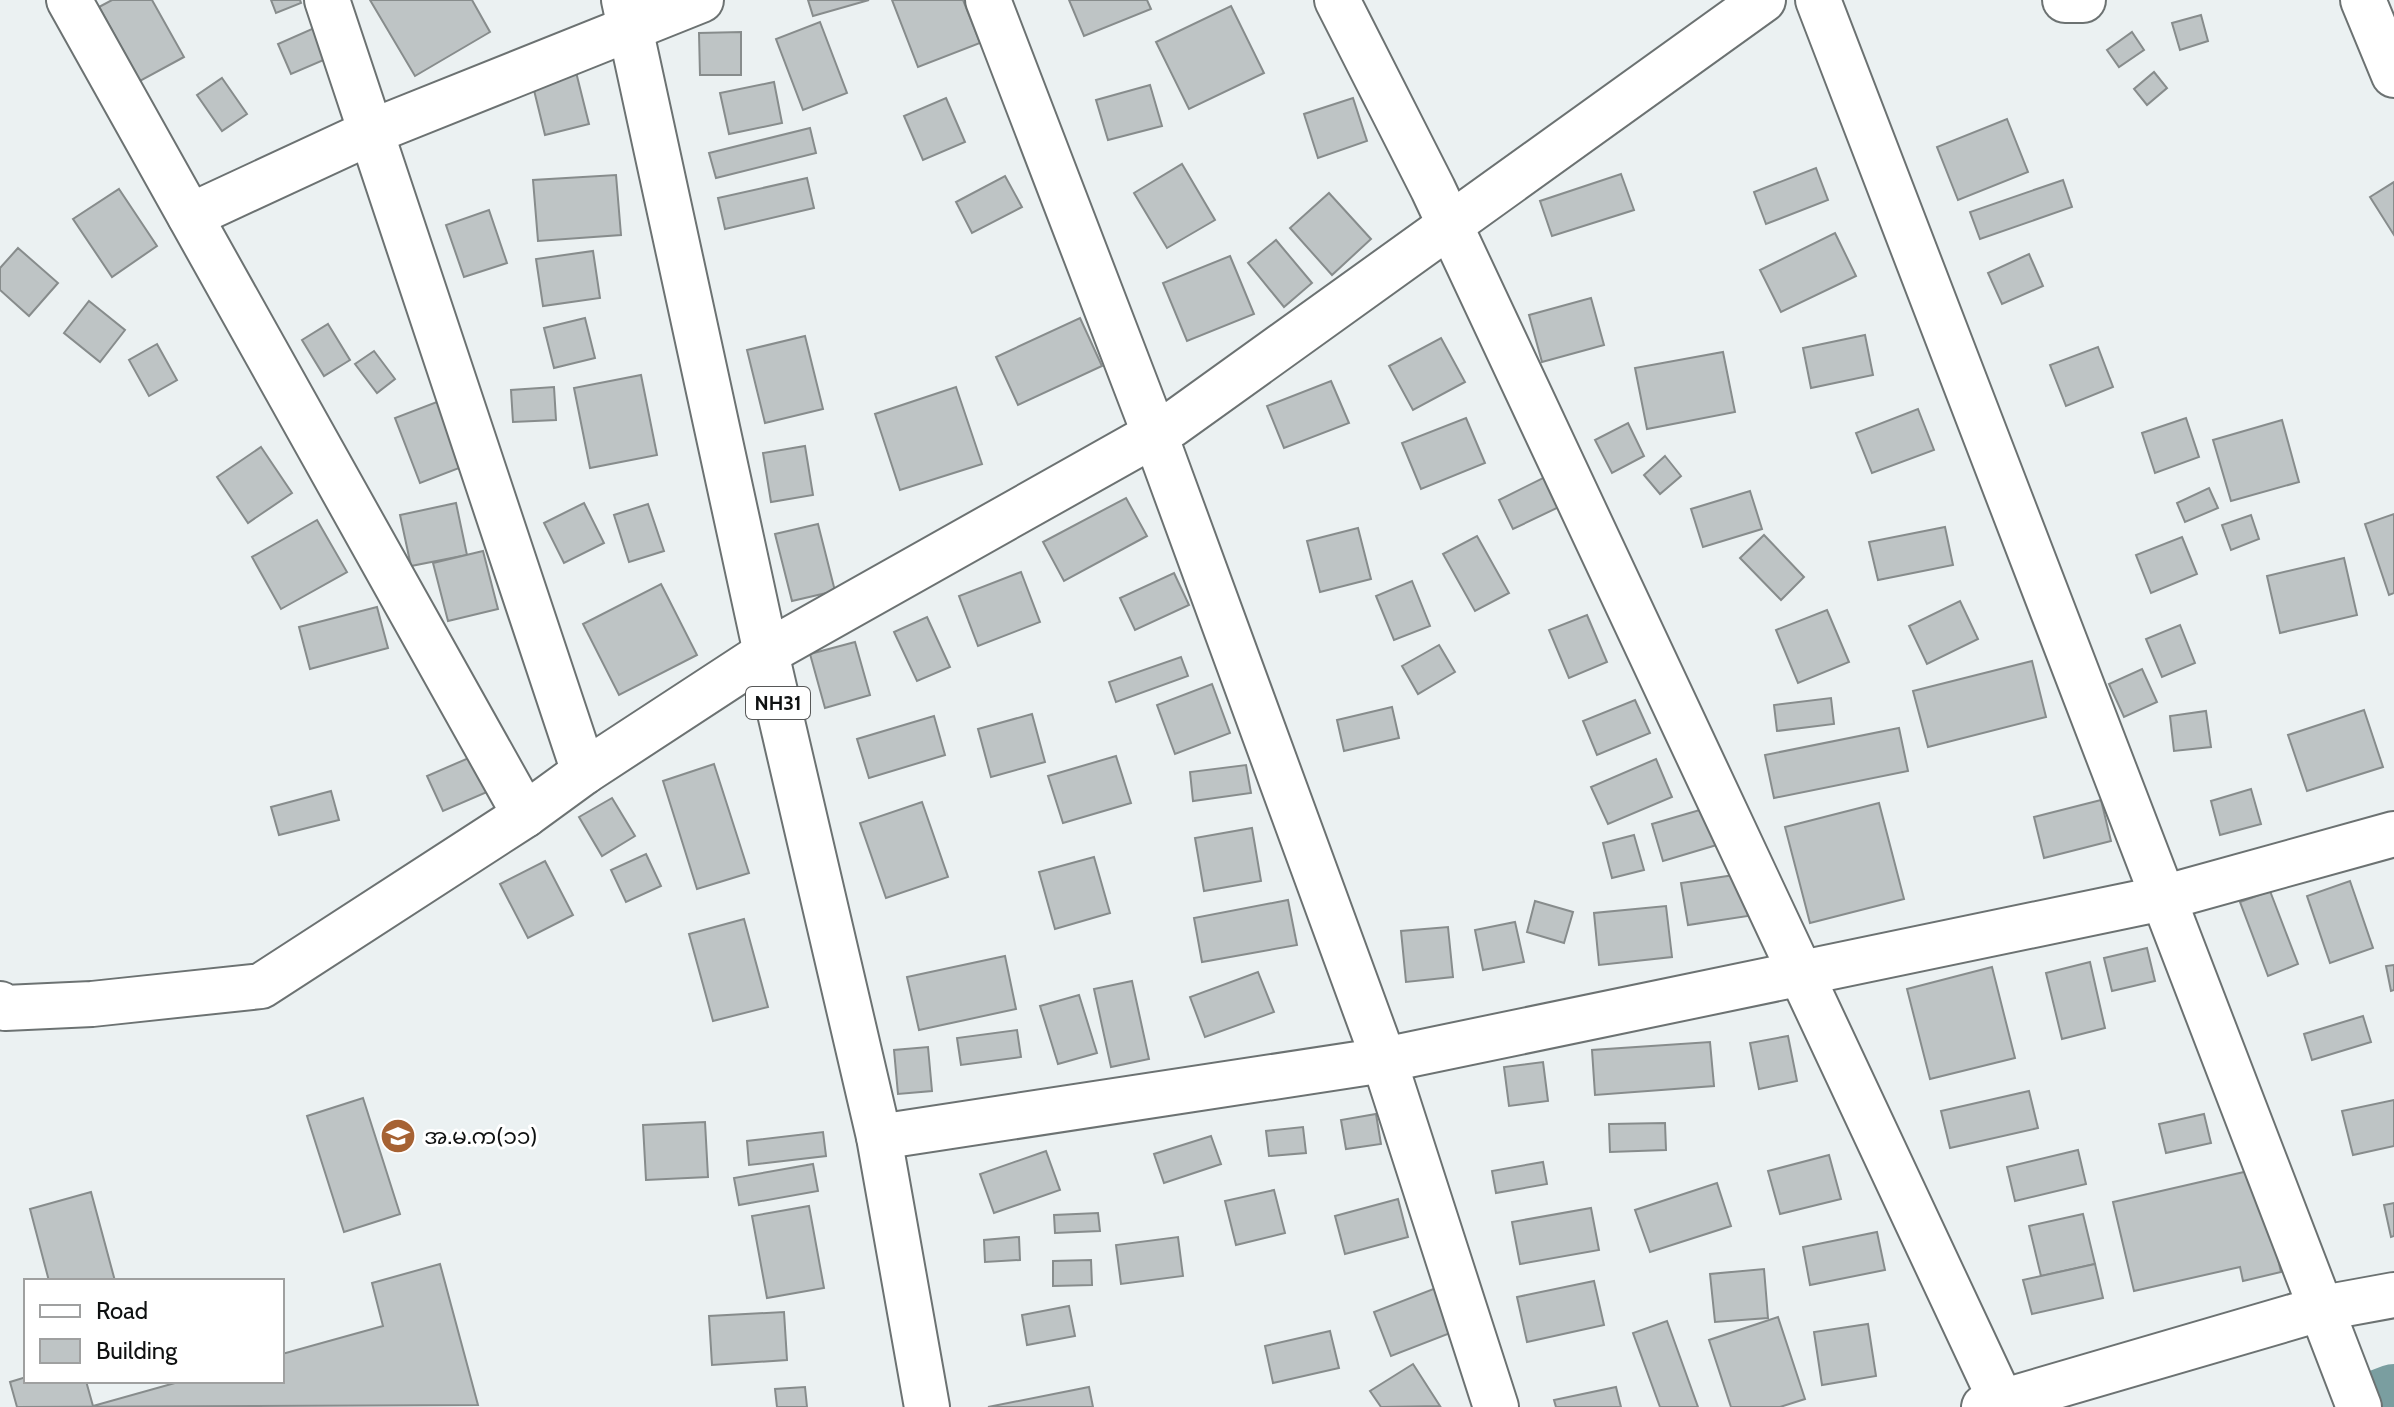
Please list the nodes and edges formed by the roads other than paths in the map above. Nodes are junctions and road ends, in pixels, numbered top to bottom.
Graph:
1 (69, 0) edge
2 (327, 0) edge
3 (701, 0) edge
4 (988, 0) edge
5 (1337, 0) edge
6 (1763, 0) edge
7 (1818, 0) edge
8 (2065, 0) edge
9 (2083, 0) edge
10 (2363, 0) edge
11 (627, 14) edge
12 (2394, 75) edge
13 (371, 132) junction
14 (190, 216) junction
15 (1449, 223) junction
16 (1155, 435) junction
17 (766, 653) junction
18 (584, 772) junction
19 (525, 815) junction
20 (2394, 834) edge
21 (2163, 898) junction
22 (1802, 974) junction
23 (2, 1007) edge
24 (1384, 1060) junction
25 (879, 1137) junction
26 (2394, 1295) edge
27 (2323, 1308) junction
28 (1997, 1406) edge
29 (927, 1407) edge
30 (1496, 1407) edge
31 (2359, 1407) edge

1 - 14 main road
2 - 13 main road
3 - 11 main road
4 - 16 main road
5 - 15 main road
6 - 15 main road
7 - 21 main road
8 - 9 main road
10 - 12 main road
11 - 13 main road
11 - 17 main road, NH31
13 - 14 main road
13 - 18 main road
14 - 19 main road
15 - 16 main road
15 - 22 main road
16 - 17 main road
16 - 24 main road
17 - 18 main road
17 - 25 main road, NH31
18 - 19 main road
19 - 23 main road
20 - 21 main road
21 - 22 main road
21 - 27 main road
22 - 24 main road
22 - 28 main road
24 - 25 main road
24 - 30 main road
25 - 29 main road, NH31
26 - 27 main road
27 - 28 main road
27 - 31 main road

